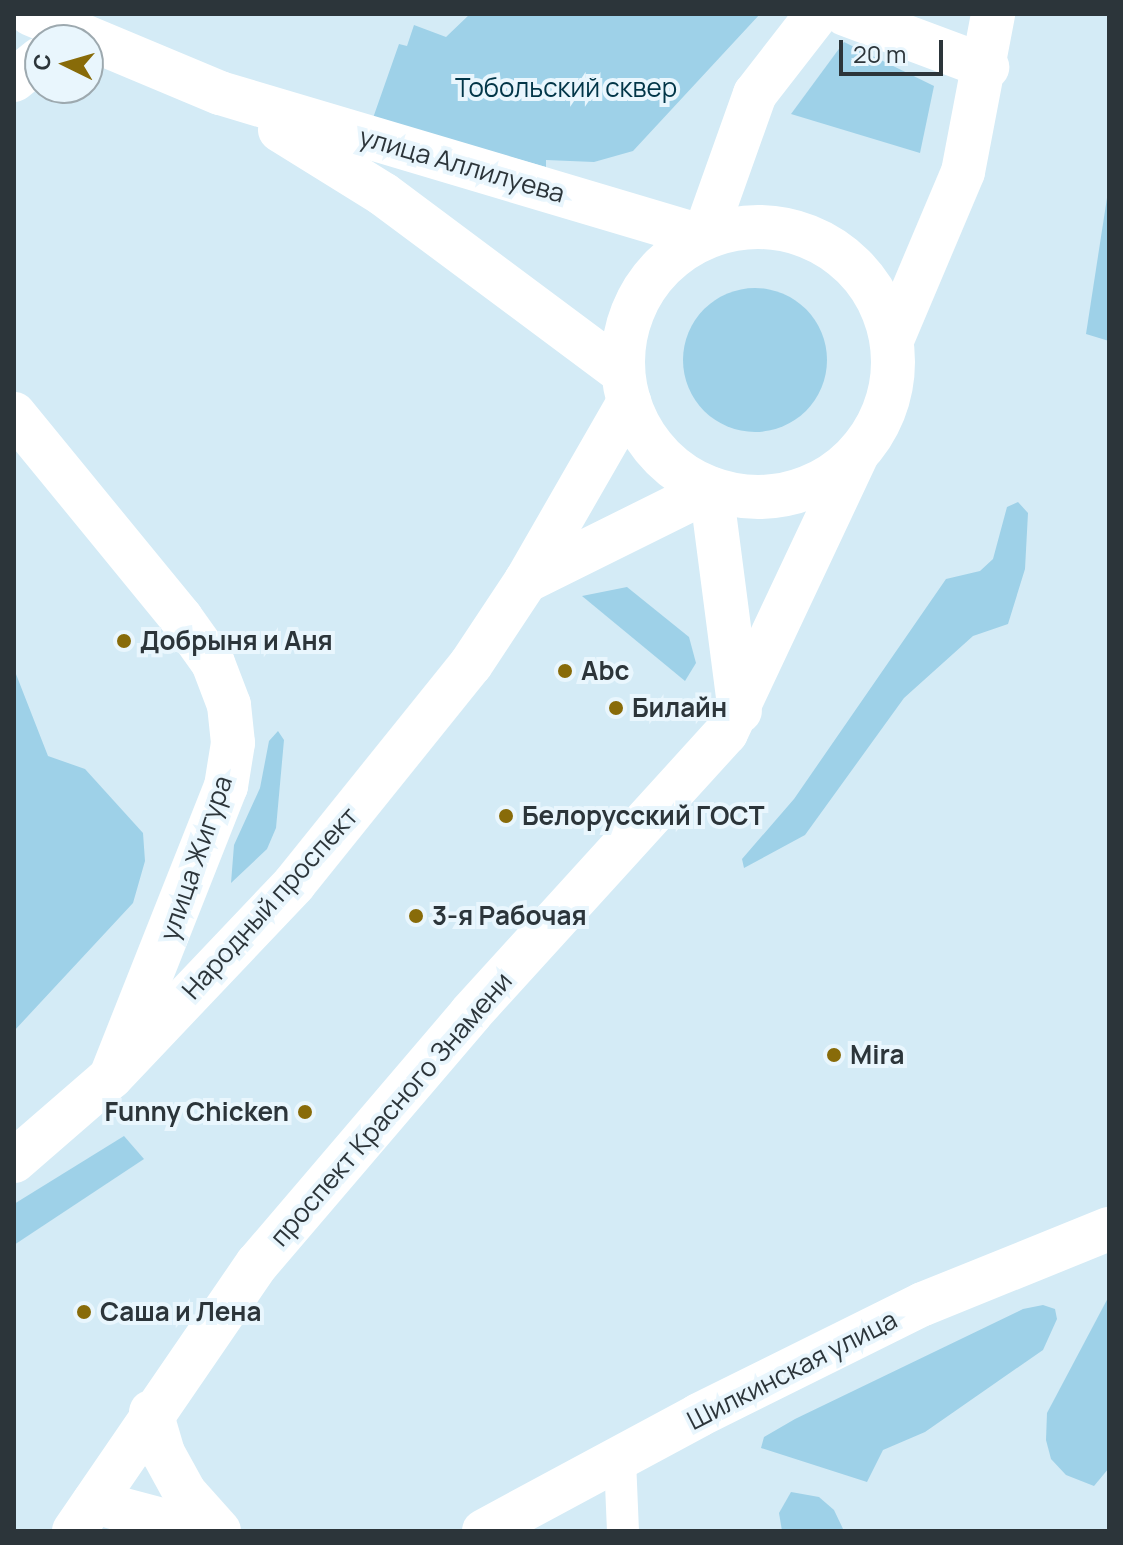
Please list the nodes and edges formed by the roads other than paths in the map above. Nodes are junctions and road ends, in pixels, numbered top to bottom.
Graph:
1 (817, 14) edge
2 (845, 14) edge
3 (993, 14) edge
4 (104, 57) edge
5 (987, 67) junction
6 (220, 93) junction
7 (704, 237) junction
8 (892, 340) junction
9 (626, 387) junction
10 (14, 414) edge
11 (857, 455) junction
12 (711, 489) junction
13 (526, 581) junction
14 (740, 711) junction
15 (111, 1077) junction
16 (14, 1161) edge
17 (1109, 1229) edge
18 (151, 1412) junction
19 (620, 1460) junction
20 (84, 1516) edge
21 (203, 1531) edge
22 (219, 1531) edge
23 (484, 1531) edge
24 (623, 1531) edge

1 - 7 main road
2 - 5 main road
3 - 5 main road
4 - 6 main road, улица Аллилуева
5 - 8 main road
6 - 7 main road, улица Аллилуева
6 - 9 main road, улица Аллилуева
7 - 8 main road
7 - 9 main road
8 - 11 main road
9 - 12 main road
9 - 13 main road, Народный проспект
10 - 15 main road, улица Жигура
11 - 12 main road
11 - 14 main road, проспект Красного Знамени
12 - 13 main road
12 - 14 main road
13 - 15 main road, Народный проспект
14 - 18 main road, проспект Красного Знамени
15 - 16 main road, Народный проспект
17 - 19 main road, Шилкинская улица
18 - 20 main road, проспект Красного Знамени
18 - 22 main road
19 - 23 main road, Шилкинская улица
19 - 24 street
20 - 21 main road

